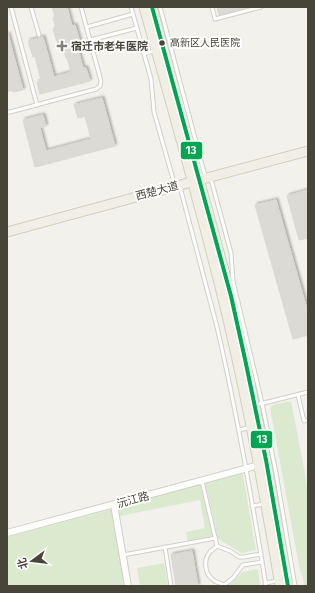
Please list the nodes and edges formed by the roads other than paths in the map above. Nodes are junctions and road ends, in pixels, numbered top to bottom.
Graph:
1 (11, 7) edge
2 (32, 7) edge
3 (81, 7) edge
4 (131, 7) edge
5 (144, 7) edge
6 (152, 7) edge
7 (160, 7) edge
8 (212, 7) edge
9 (261, 7) edge
10 (133, 14) junction
11 (86, 27) junction
12 (137, 28) junction
13 (39, 35) dead end
14 (90, 40) junction
15 (156, 50) junction
16 (144, 54) junction
17 (37, 105) junction
18 (7, 112) edge
19 (308, 151) edge
20 (202, 179) junction
21 (177, 186) junction
22 (7, 232) edge
23 (308, 392) edge
24 (298, 395) junction
25 (258, 404) junction
26 (308, 420) edge
27 (251, 427) junction
28 (239, 430) junction
29 (259, 465) junction
30 (246, 469) junction
31 (202, 481) junction
32 (266, 503) junction
33 (114, 505) junction
34 (252, 506) junction
35 (7, 533) edge
36 (216, 538) junction
37 (217, 546) junction
38 (165, 547) junction
39 (260, 554) junction
40 (123, 555) junction
41 (262, 562) junction
42 (280, 584) edge
43 (223, 585) edge
44 (265, 585) edge
45 (128, 586) edge
46 (171, 586) edge
47 (288, 586) edge
48 (295, 586) edge

1 - 17 lane
2 - 13 lane
3 - 11 lane
4 - 10 lane
5 - 15 main road
6 - 20 main road
7 - 20 lane
8 - 9 lane
10 - 11 lane
10 - 12 lane
11 - 14 lane
12 - 14 lane
12 - 16 lane
14 - 17 lane
15 - 16 lane
15 - 20 main road
16 - 21 lane
17 - 18 lane
19 - 20 main road, 西楚大道
20 - 21 main road, 西楚大道
20 - 25 main road
20 - 27 main road
21 - 22 main road, 西楚大道
21 - 28 lane
23 - 24 lane
24 - 25 lane
24 - 26 lane
25 - 47 main road
25 - 48 lane
27 - 28 lane
27 - 29 main road
28 - 30 lane
29 - 30 street, 沅江路
29 - 32 main road
30 - 31 street, 沅江路
30 - 34 lane
31 - 33 street, 沅江路
31 - 36 lane
32 - 34 lane
32 - 42 main road
33 - 35 street, 沅江路
33 - 40 street
34 - 39 lane
36 - 37 lane
36 - 38 lane
37 - 39 lane
37 - 43 lane
38 - 40 lane
38 - 46 lane
39 - 41 lane
40 - 45 street
41 - 43 lane
41 - 44 lane
42 - 44 lane

